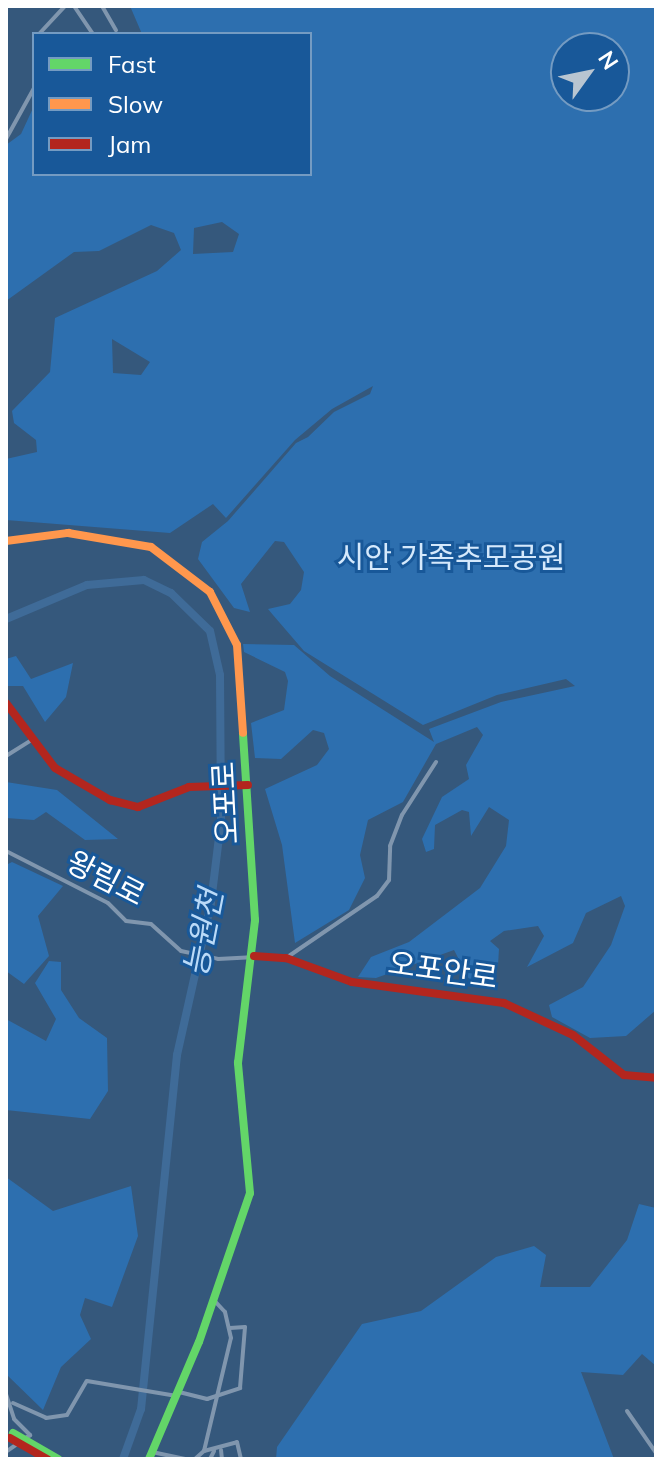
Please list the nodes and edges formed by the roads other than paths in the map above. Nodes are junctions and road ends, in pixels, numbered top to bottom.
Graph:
1 (65, 6) edge
2 (74, 6) edge
3 (102, 6) edge
4 (116, 30) dead end
5 (41, 32) edge
6 (92, 32) edge
7 (32, 92) edge
8 (6, 139) edge
9 (6, 541) edge
10 (6, 703) edge
11 (30, 741) junction
12 (6, 756) edge
13 (436, 762) dead end
14 (248, 785) junction
15 (6, 851) edge
16 (254, 956) junction
17 (286, 958) junction
18 (656, 1078) edge
19 (214, 1300) junction
20 (230, 1328) junction
21 (6, 1394) edge
22 (178, 1394) junction
23 (217, 1397) junction
24 (13, 1403) junction
25 (627, 1411) dead end
26 (221, 1450) junction
27 (204, 1451) junction
28 (214, 1451) junction
29 (6, 1452) edge
30 (656, 1453) edge
31 (150, 1455) edge
32 (47, 1459) edge
33 (58, 1459) edge
34 (186, 1459) edge
35 (195, 1459) edge
36 (210, 1459) edge
37 (222, 1459) edge
38 (241, 1459) edge

1 - 5 street
2 - 6 street
3 - 4 street
7 - 8 street
9 - 14 main road, 오포로
10 - 11 main road
11 - 12 street
11 - 14 main road
13 - 17 street
14 - 16 main road, 오포로
15 - 16 street, 왕림로
16 - 17 main road, 오포안로
16 - 19 main road, 오포로
17 - 18 main road, 오포안로
19 - 20 street
19 - 22 main road, 오포로
20 - 23 street
20 - 23 street
21 - 24 street
22 - 23 street
22 - 24 street
22 - 31 main road, 오포로
23 - 27 street
24 - 29 street
25 - 30 street
26 - 28 street
26 - 37 street
26 - 38 street
27 - 28 street
27 - 35 street
28 - 36 street
31 - 34 street
32 - 33 main road, bridge

